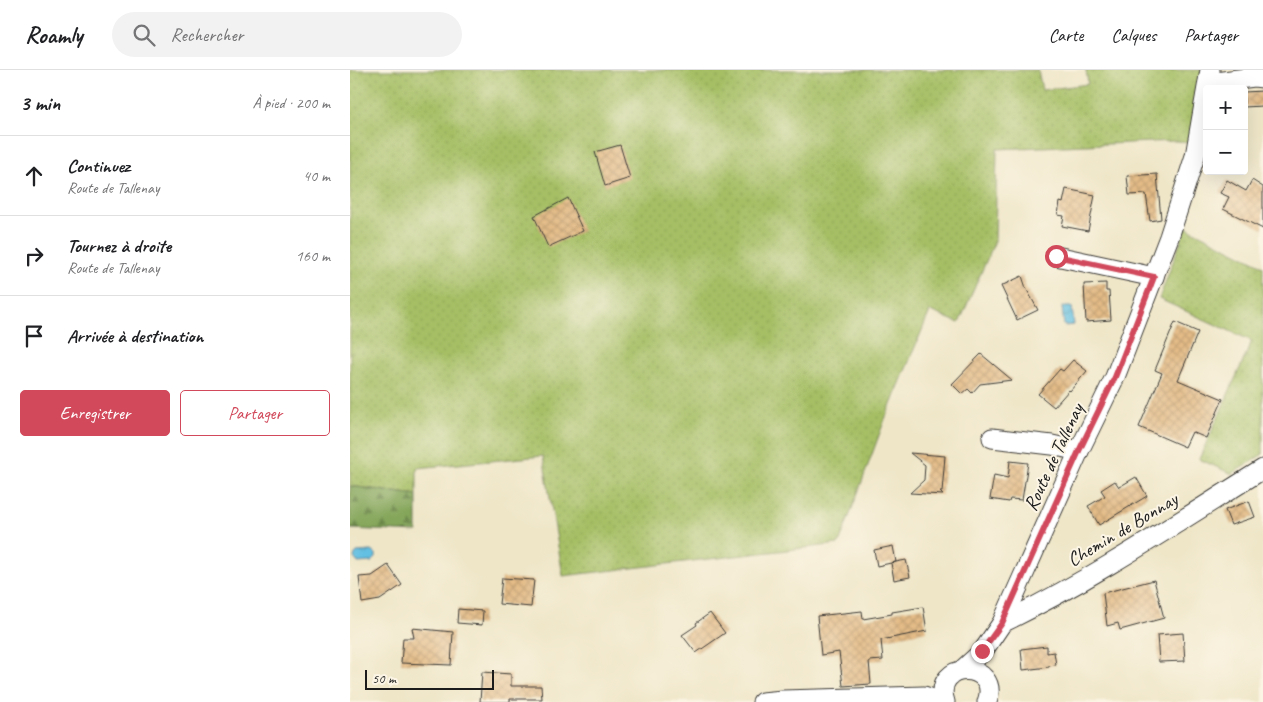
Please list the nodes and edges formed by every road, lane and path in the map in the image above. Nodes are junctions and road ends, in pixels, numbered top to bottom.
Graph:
1 (1209, 77) edge
2 (1263, 78) edge
3 (1056, 256) dead end
4 (1154, 277) junction
5 (992, 438) dead end
6 (1079, 451) junction
7 (1263, 469) edge
8 (1002, 623) junction
9 (971, 672) junction
10 (944, 697) edge
11 (762, 702) edge
12 (987, 702) edge

1 - 2 street
1 - 4 street, Route de Tallenay
3 - 4 street
4 - 6 street, Route de Tallenay
5 - 6 street
6 - 8 street, Route de Tallenay
7 - 8 street, Chemin de Bonnay
8 - 9 street, Route de Tallenay
9 - 10 street
9 - 12 street
10 - 11 street

